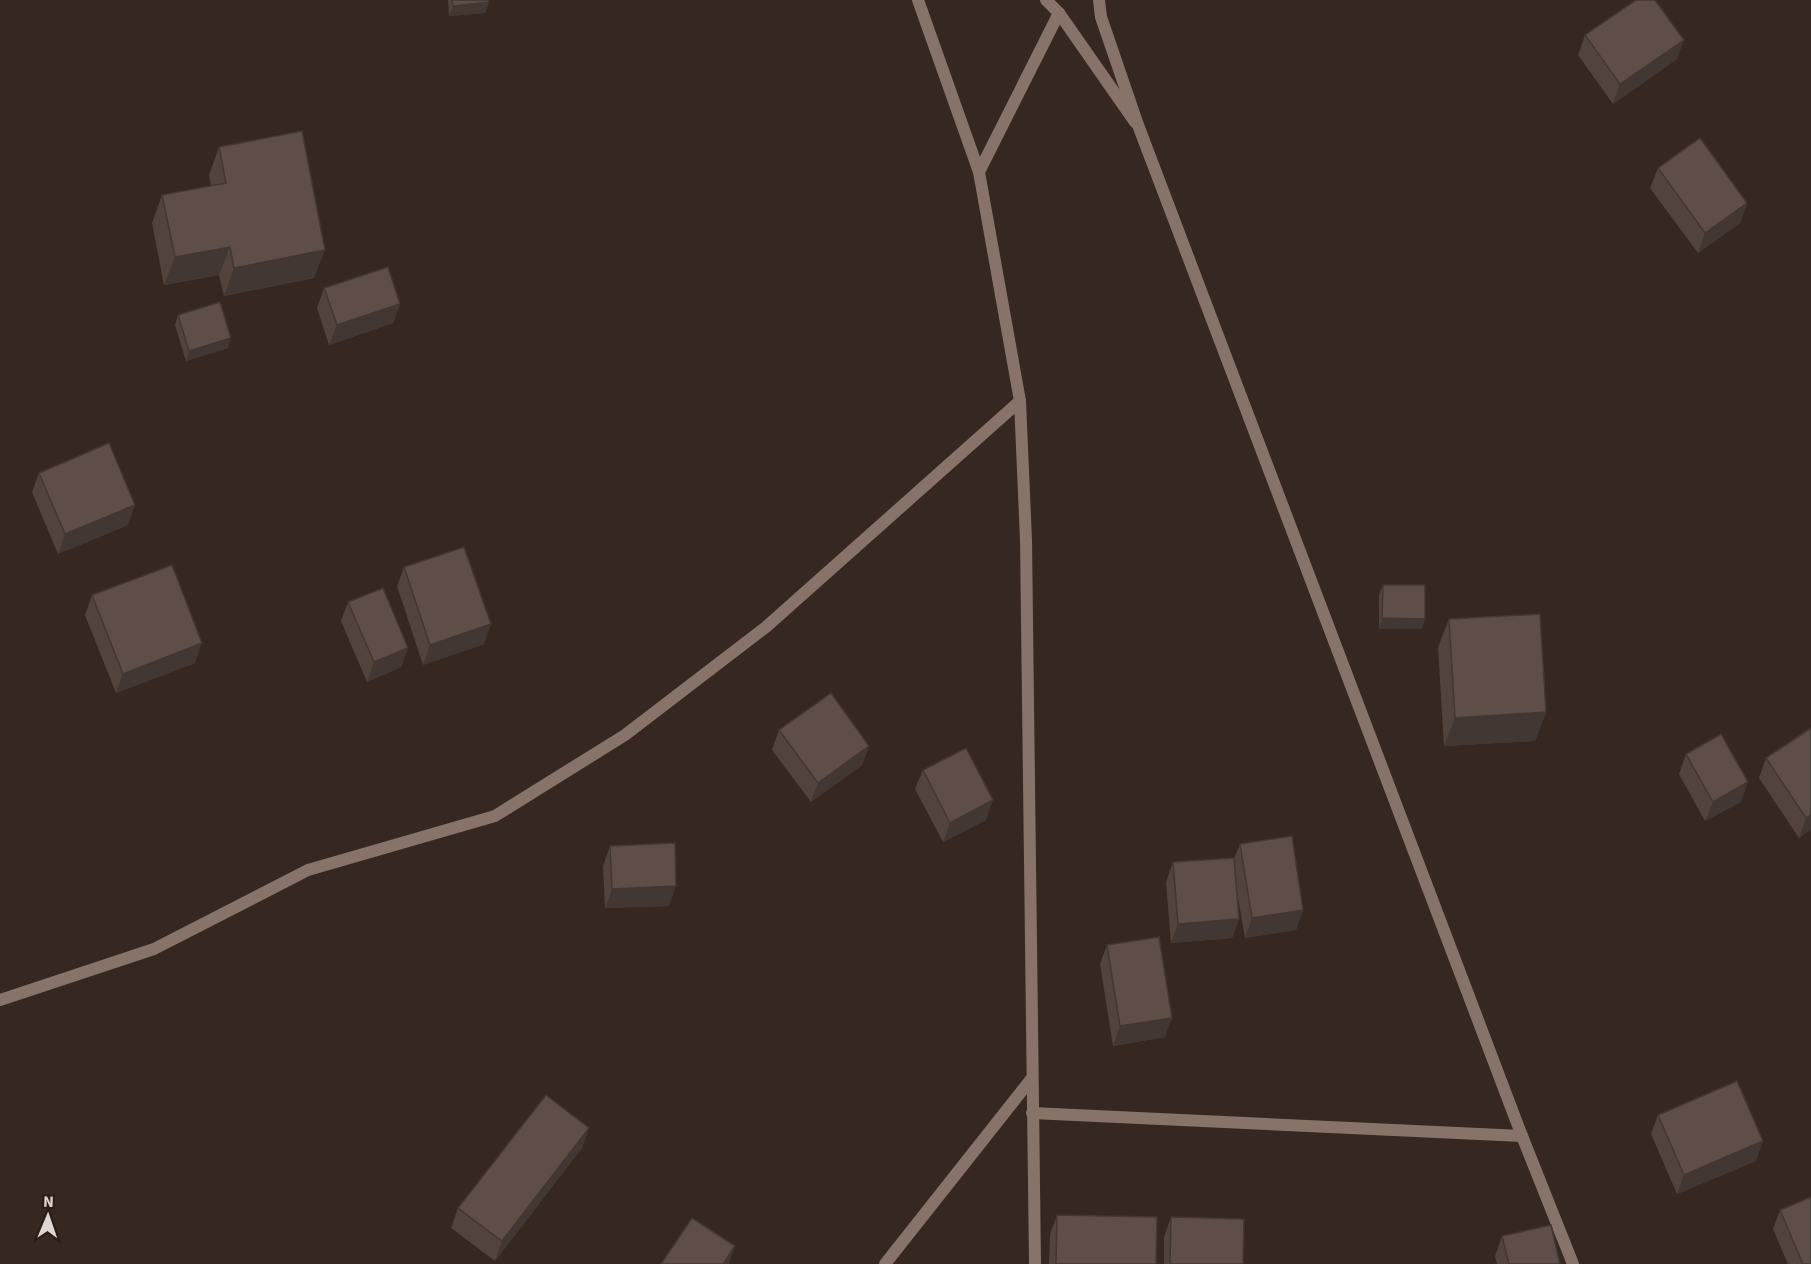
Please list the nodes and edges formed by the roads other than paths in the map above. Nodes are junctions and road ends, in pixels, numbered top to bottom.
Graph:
1 (918, 0) edge
2 (1046, 0) edge
3 (1099, 0) edge
4 (1059, 13) junction
5 (1137, 125) junction
6 (979, 172) junction
7 (1020, 401) junction
8 (0, 1000) edge
9 (1032, 1078) junction
10 (1032, 1113) junction
11 (1521, 1136) junction
12 (885, 1264) edge
13 (1035, 1264) edge
14 (1573, 1264) edge

1 - 6 street
2 - 4 street
3 - 5 street
4 - 5 street
4 - 6 street
5 - 11 street
6 - 7 street
7 - 8 street
7 - 9 street
9 - 10 street
9 - 12 street
10 - 11 street
10 - 13 street
11 - 14 street

